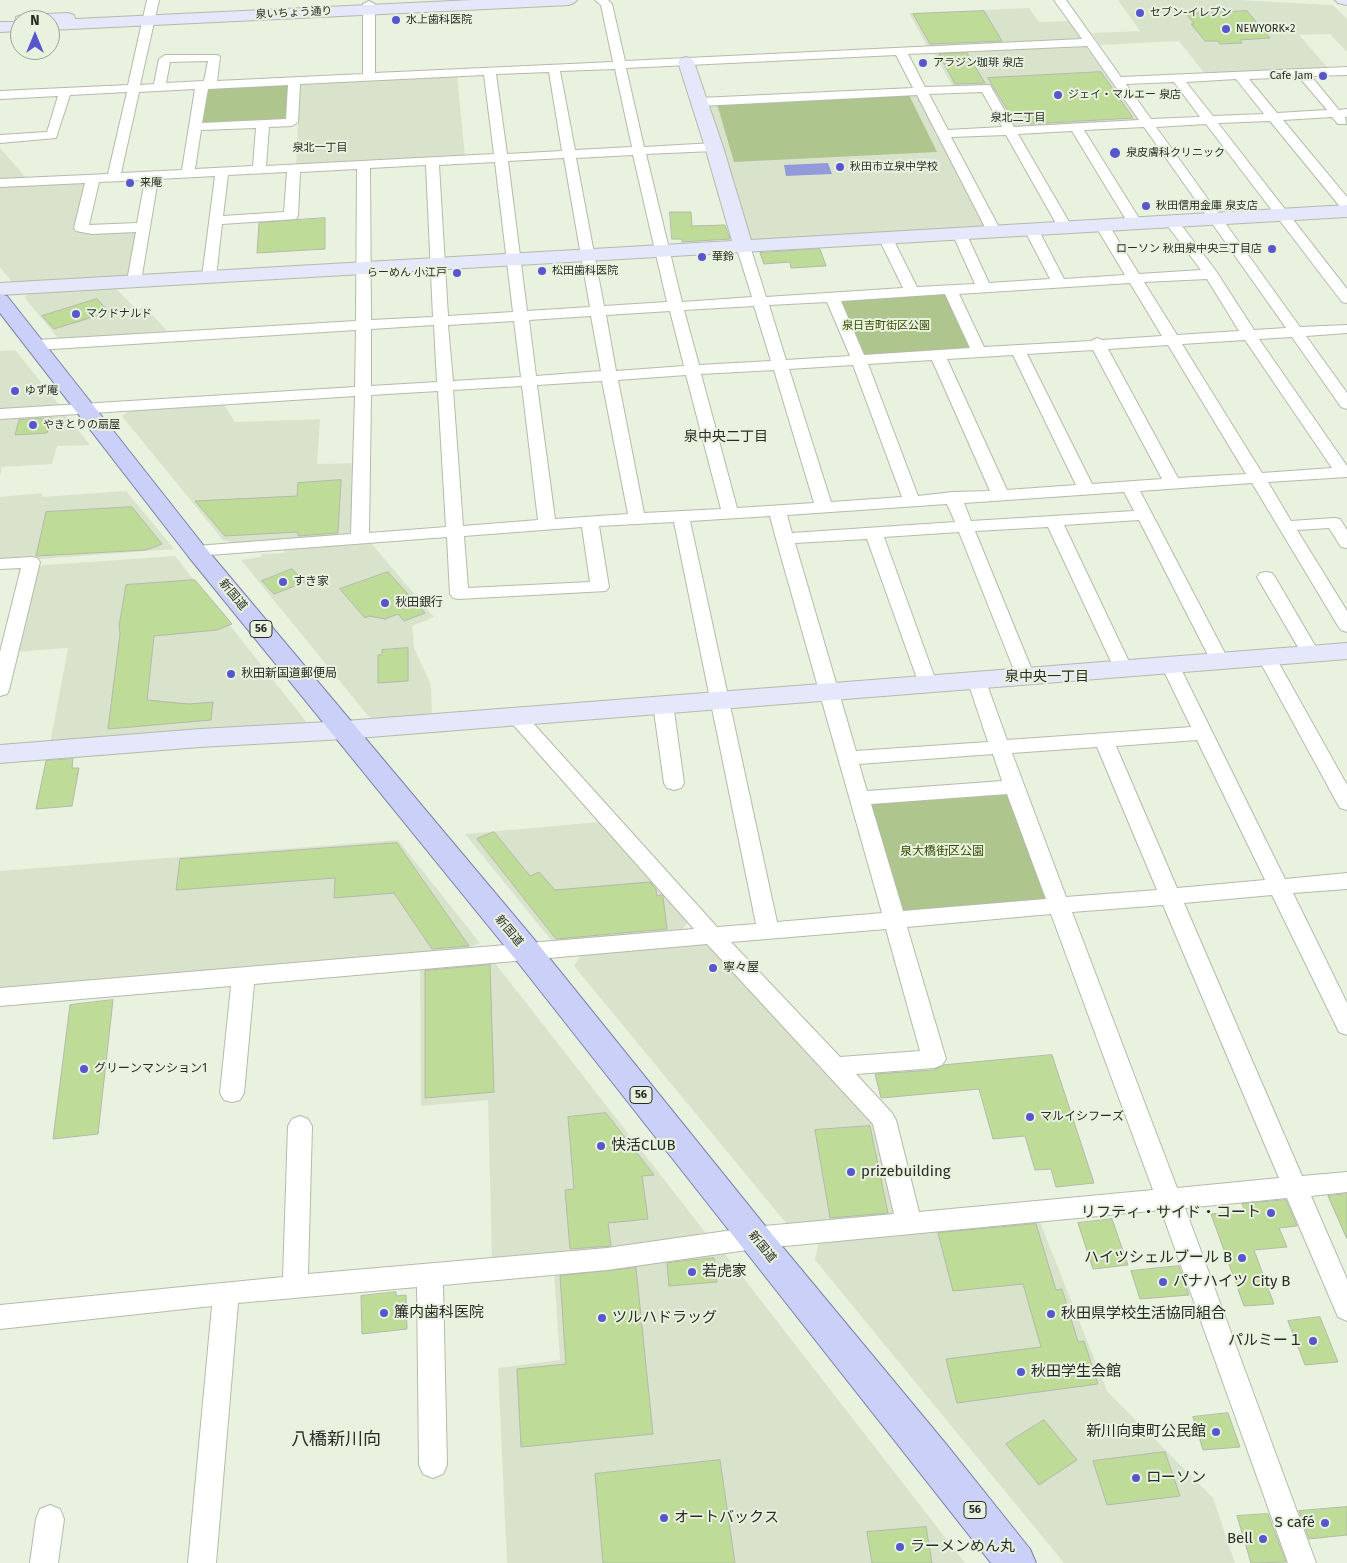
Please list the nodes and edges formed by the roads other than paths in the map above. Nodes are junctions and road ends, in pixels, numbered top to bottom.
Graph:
1 (454, 0) edge
2 (569, 0) edge
3 (601, 0) edge
4 (1060, 0) edge
5 (369, 7) junction
6 (151, 11) edge
7 (60, 17) edge
8 (60, 24) edge
9 (1090, 42) junction
10 (900, 51) junction
11 (686, 62) junction
12 (619, 65) junction
13 (554, 69) junction
14 (1347, 71) edge
15 (490, 72) junction
16 (1301, 72) junction
17 (1238, 75) junction
18 (369, 77) junction
19 (1177, 78) junction
20 (294, 81) junction
21 (1118, 81) junction
22 (206, 85) junction
23 (159, 88) junction
24 (134, 89) junction
25 (921, 91) junction
26 (65, 92) junction
27 (0, 95) edge
28 (700, 102) junction
29 (1342, 114) edge
30 (1275, 117) junction
31 (1210, 121) junction
32 (264, 123) junction
33 (1148, 124) junction
34 (1347, 126) edge
35 (195, 127) junction
36 (1076, 127) junction
37 (1010, 131) junction
38 (944, 134) junction
39 (0, 139) edge
40 (714, 147) junction
41 (638, 150) junction
42 (569, 154) junction
43 (501, 157) junction
44 (432, 161) junction
45 (364, 164) junction
46 (294, 168) junction
47 (259, 170) junction
48 (222, 172) junction
49 (188, 174) junction
50 (152, 176) junction
51 (114, 177) junction
52 (93, 178) junction
53 (0, 183) edge
54 (1347, 206) edge
55 (1347, 212) edge
56 (1282, 215) junction
57 (1215, 219) junction
58 (217, 220) junction
59 (1171, 221) junction
60 (1136, 223) junction
61 (1102, 225) junction
62 (143, 227) junction
63 (1065, 227) junction
64 (1031, 229) junction
65 (994, 231) junction
66 (959, 233) junction
67 (885, 237) junction
68 (743, 246) junction
69 (661, 250) junction
70 (588, 254) junction
71 (514, 259) junction
72 (437, 264) junction
73 (364, 268) junction
74 (1210, 274) junction
75 (209, 277) junction
76 (1134, 280) junction
77 (134, 281) junction
78 (1059, 284) junction
79 (984, 288) junction
80 (0, 289) edge
81 (951, 290) junction
82 (912, 293) junction
83 (833, 298) junction
84 (0, 300) edge
85 (1347, 300) edge
86 (762, 302) junction
87 (676, 307) junction
88 (599, 311) junction
89 (522, 317) junction
90 (441, 321) junction
91 (363, 326) junction
92 (1347, 329) edge
93 (1295, 332) junction
94 (1249, 335) junction
95 (1172, 340) junction
96 (1097, 344) junction
97 (37, 345) junction
98 (1018, 350) junction
99 (979, 352) junction
100 (937, 354) junction
101 (859, 360) junction
102 (781, 365) junction
103 (692, 370) junction
104 (609, 375) junction
105 (528, 381) junction
106 (446, 386) junction
107 (363, 391) junction
108 (1347, 404) edge
109 (86, 409) junction
110 (0, 414) edge
111 (1345, 472) edge
112 (1257, 479) junction
113 (1173, 484) junction
114 (1130, 487) junction
115 (1086, 489) junction
116 (1000, 494) junction
117 (953, 497) junction
118 (911, 500) junction
119 (824, 507) junction
120 (777, 510) junction
121 (730, 513) junction
122 (1143, 515) junction
123 (680, 517) junction
124 (637, 518) junction
125 (590, 522) junction
126 (1054, 522) junction
127 (548, 525) junction
128 (1287, 526) junction
129 (965, 528) junction
130 (456, 531) junction
131 (874, 533) junction
132 (360, 538) junction
133 (785, 539) junction
134 (1347, 543) edge
135 (196, 551) junction
136 (0, 564) edge
137 (1266, 577) dead end
138 (1347, 626) edge
139 (1347, 652) edge
140 (1311, 654) junction
141 (4, 656) edge
142 (1267, 658) junction
143 (1220, 661) junction
144 (1170, 665) junction
145 (1122, 668) junction
146 (1025, 676) junction
147 (976, 679) junction
148 (928, 684) junction
149 (0, 690) edge
150 (829, 691) junction
151 (719, 700) junction
152 (663, 704) junction
153 (516, 716) junction
154 (344, 730) junction
155 (1204, 733) junction
156 (1104, 741) junction
157 (1000, 748) junction
158 (0, 754) edge
159 (848, 758) junction
160 (674, 783) dead end
161 (1014, 787) junction
162 (860, 798) junction
163 (1347, 803) edge
164 (1347, 881) edge
165 (1278, 887) junction
166 (1170, 896) junction
167 (1059, 906) junction
168 (896, 920) junction
169 (768, 931) junction
170 (713, 935) junction
171 (527, 952) junction
172 (243, 978) junction
173 (0, 997) edge
174 (1347, 1026) edge
175 (834, 1067) junction
176 (232, 1093) dead end
177 (300, 1126) dead end
178 (1347, 1182) edge
179 (1295, 1188) junction
180 (1169, 1199) junction
181 (909, 1224) junction
182 (754, 1238) junction
183 (430, 1275) junction
184 (295, 1288) junction
185 (226, 1293) junction
186 (1347, 1308) edge
187 (0, 1317) edge
188 (433, 1465) dead end
189 (50, 1519) dead end
190 (44, 1563) edge
191 (202, 1563) edge
192 (1016, 1563) edge
193 (1302, 1563) edge

1 - 5 street, 泉いちょう通り
2 - 5 street, 泉いちょう通り
3 - 12 street
4 - 9 street
5 - 6 street, 泉いちょう通り
5 - 18 street
6 - 7 street, 泉いちょう通り
6 - 8 street, 泉いちょう通り
6 - 24 street
9 - 10 street
9 - 21 street
10 - 11 street
10 - 25 street
11 - 12 street
11 - 28 street
12 - 13 street
12 - 41 street
13 - 15 street
13 - 42 street
14 - 16 street
15 - 18 street
15 - 43 street
16 - 17 street
16 - 29 street
17 - 19 street
17 - 30 street
18 - 20 street
19 - 21 street
19 - 31 street
20 - 22 street
20 - 32 street
21 - 33 street
22 - 23 street
22 - 23 street
22 - 35 street
23 - 24 street
24 - 26 street
24 - 51 street
25 - 28 street
25 - 37 street
25 - 38 street
26 - 27 street
26 - 39 street
28 - 40 street
29 - 30 street
29 - 34 street
30 - 31 street
30 - 54 street
31 - 33 street
31 - 56 street
32 - 35 street
32 - 47 street
33 - 36 street
33 - 57 street
35 - 49 street
36 - 37 street
36 - 60 street
37 - 38 street
37 - 63 street
38 - 65 street
40 - 41 street
40 - 68 street
41 - 42 street
41 - 69 street
42 - 43 street
42 - 70 street
43 - 44 street
43 - 71 street
44 - 45 street
44 - 72 street
45 - 46 street
45 - 73 street
46 - 47 street
46 - 58 street
47 - 48 street
48 - 49 street
48 - 58 street
49 - 50 street
50 - 51 street
50 - 62 street
51 - 52 street
52 - 53 street
52 - 62 street
55 - 56 street
56 - 57 street
56 - 85 street
57 - 59 street
57 - 93 street
58 - 75 street
59 - 60 street
59 - 74 street
60 - 61 street
61 - 63 street
61 - 76 street
62 - 77 street
63 - 64 street
64 - 65 street
64 - 78 street
65 - 66 street
66 - 67 street
66 - 79 street
67 - 68 street
67 - 82 street
68 - 69 street
68 - 86 street
69 - 70 street
69 - 87 street
70 - 71 street
70 - 88 street
71 - 72 street
71 - 89 street
72 - 73 street
72 - 90 street
73 - 75 street
73 - 91 street
74 - 76 street
74 - 94 street
75 - 77 street
76 - 78 street
76 - 95 street
77 - 80 street
78 - 79 street
79 - 81 street
81 - 82 street
81 - 99 street
82 - 83 street
83 - 86 street
83 - 101 street
84 - 97 main road, 新国道 / 56
86 - 87 street
86 - 102 street
87 - 88 street
87 - 103 street
88 - 89 street
88 - 104 street
89 - 90 street
89 - 105 street
90 - 91 street
90 - 106 street
91 - 97 street
91 - 107 street
92 - 93 street
93 - 94 street
93 - 108 street
94 - 95 street
94 - 111 street
95 - 96 street
95 - 112 street
96 - 98 street
96 - 113 street
97 - 109 main road, 新国道 / 56
98 - 99 street
98 - 115 street
99 - 100 street
100 - 101 street
100 - 116 street
101 - 102 street
101 - 118 street
102 - 103 street
102 - 119 street
103 - 104 street
103 - 121 street
104 - 105 street
104 - 124 street
105 - 106 street
105 - 127 street
106 - 107 street
106 - 130 street
107 - 109 street
107 - 132 street
109 - 110 street
109 - 135 main road, 新国道 / 56
111 - 112 street
112 - 113 street
112 - 128 street
113 - 114 street
114 - 115 street
114 - 122 street
115 - 116 street
116 - 117 street
117 - 118 street
117 - 129 street
118 - 119 street
119 - 120 street
120 - 121 street
120 - 133 street
121 - 123 street
122 - 126 street
122 - 143 street
123 - 124 street
123 - 151 street
124 - 125 street
125 - 127 street
125 - 130 street
126 - 129 street
126 - 145 street
127 - 130 street
128 - 134 street
128 - 138 street
129 - 131 street
129 - 146 street
130 - 132 street
131 - 133 street
131 - 148 street
132 - 135 street
133 - 150 street
135 - 154 main road, 新国道 / 56
136 - 141 street
137 - 140 street
139 - 140 street
140 - 142 street
141 - 149 street
142 - 143 street
142 - 163 street
143 - 144 street
144 - 145 street
144 - 155 street
145 - 146 street
146 - 147 street
147 - 148 street
147 - 157 street
148 - 150 street
150 - 151 street
150 - 159 street
151 - 152 street
151 - 169 street
152 - 153 street
152 - 160 street
153 - 154 street
153 - 170 street
154 - 158 street
154 - 171 main road, 新国道 / 56
155 - 156 street
155 - 165 street
156 - 157 street
156 - 166 street
157 - 159 street
157 - 161 street
159 - 162 street
161 - 162 street
161 - 167 street
162 - 168 street
164 - 165 street
165 - 166 street
165 - 174 street
166 - 167 street
166 - 179 street
167 - 168 street
167 - 180 street
168 - 169 street
168 - 175 street
169 - 170 street
170 - 171 street
170 - 175 street
171 - 172 street
171 - 182 main road, 新国道 / 56
172 - 173 street
172 - 176 street
175 - 181 street
177 - 184 street
178 - 179 street
179 - 180 street
179 - 186 street
180 - 181 street
180 - 193 street
181 - 182 street
182 - 183 street
182 - 192 main road, 新国道 / 56
183 - 184 street
183 - 188 street
184 - 185 street
185 - 187 street
185 - 191 street
189 - 190 street

